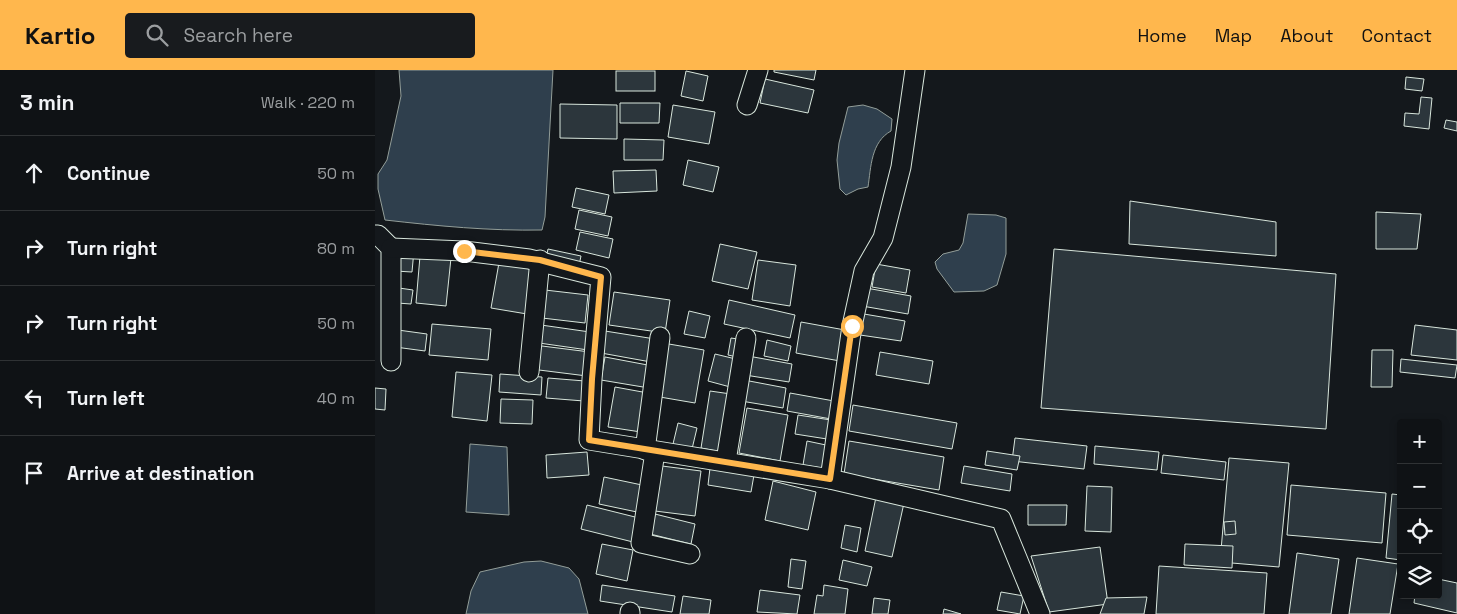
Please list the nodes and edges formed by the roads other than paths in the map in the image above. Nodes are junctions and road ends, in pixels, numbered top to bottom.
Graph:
1 (758, 70) edge
2 (915, 70) edge
3 (747, 105) dead end
4 (375, 235) edge
5 (391, 248) junction
6 (540, 260) junction
7 (660, 337) dead end
8 (746, 338) dead end
9 (391, 361) dead end
10 (529, 372) dead end
11 (650, 451) junction
12 (726, 461) junction
13 (830, 479) junction
14 (690, 554) dead end
15 (1040, 614) edge

1 - 3 street
2 - 13 street
4 - 5 street
5 - 6 street
5 - 9 street
6 - 10 street
6 - 11 street
7 - 11 street
8 - 12 street
11 - 12 street
11 - 14 street
12 - 13 street
13 - 15 street

